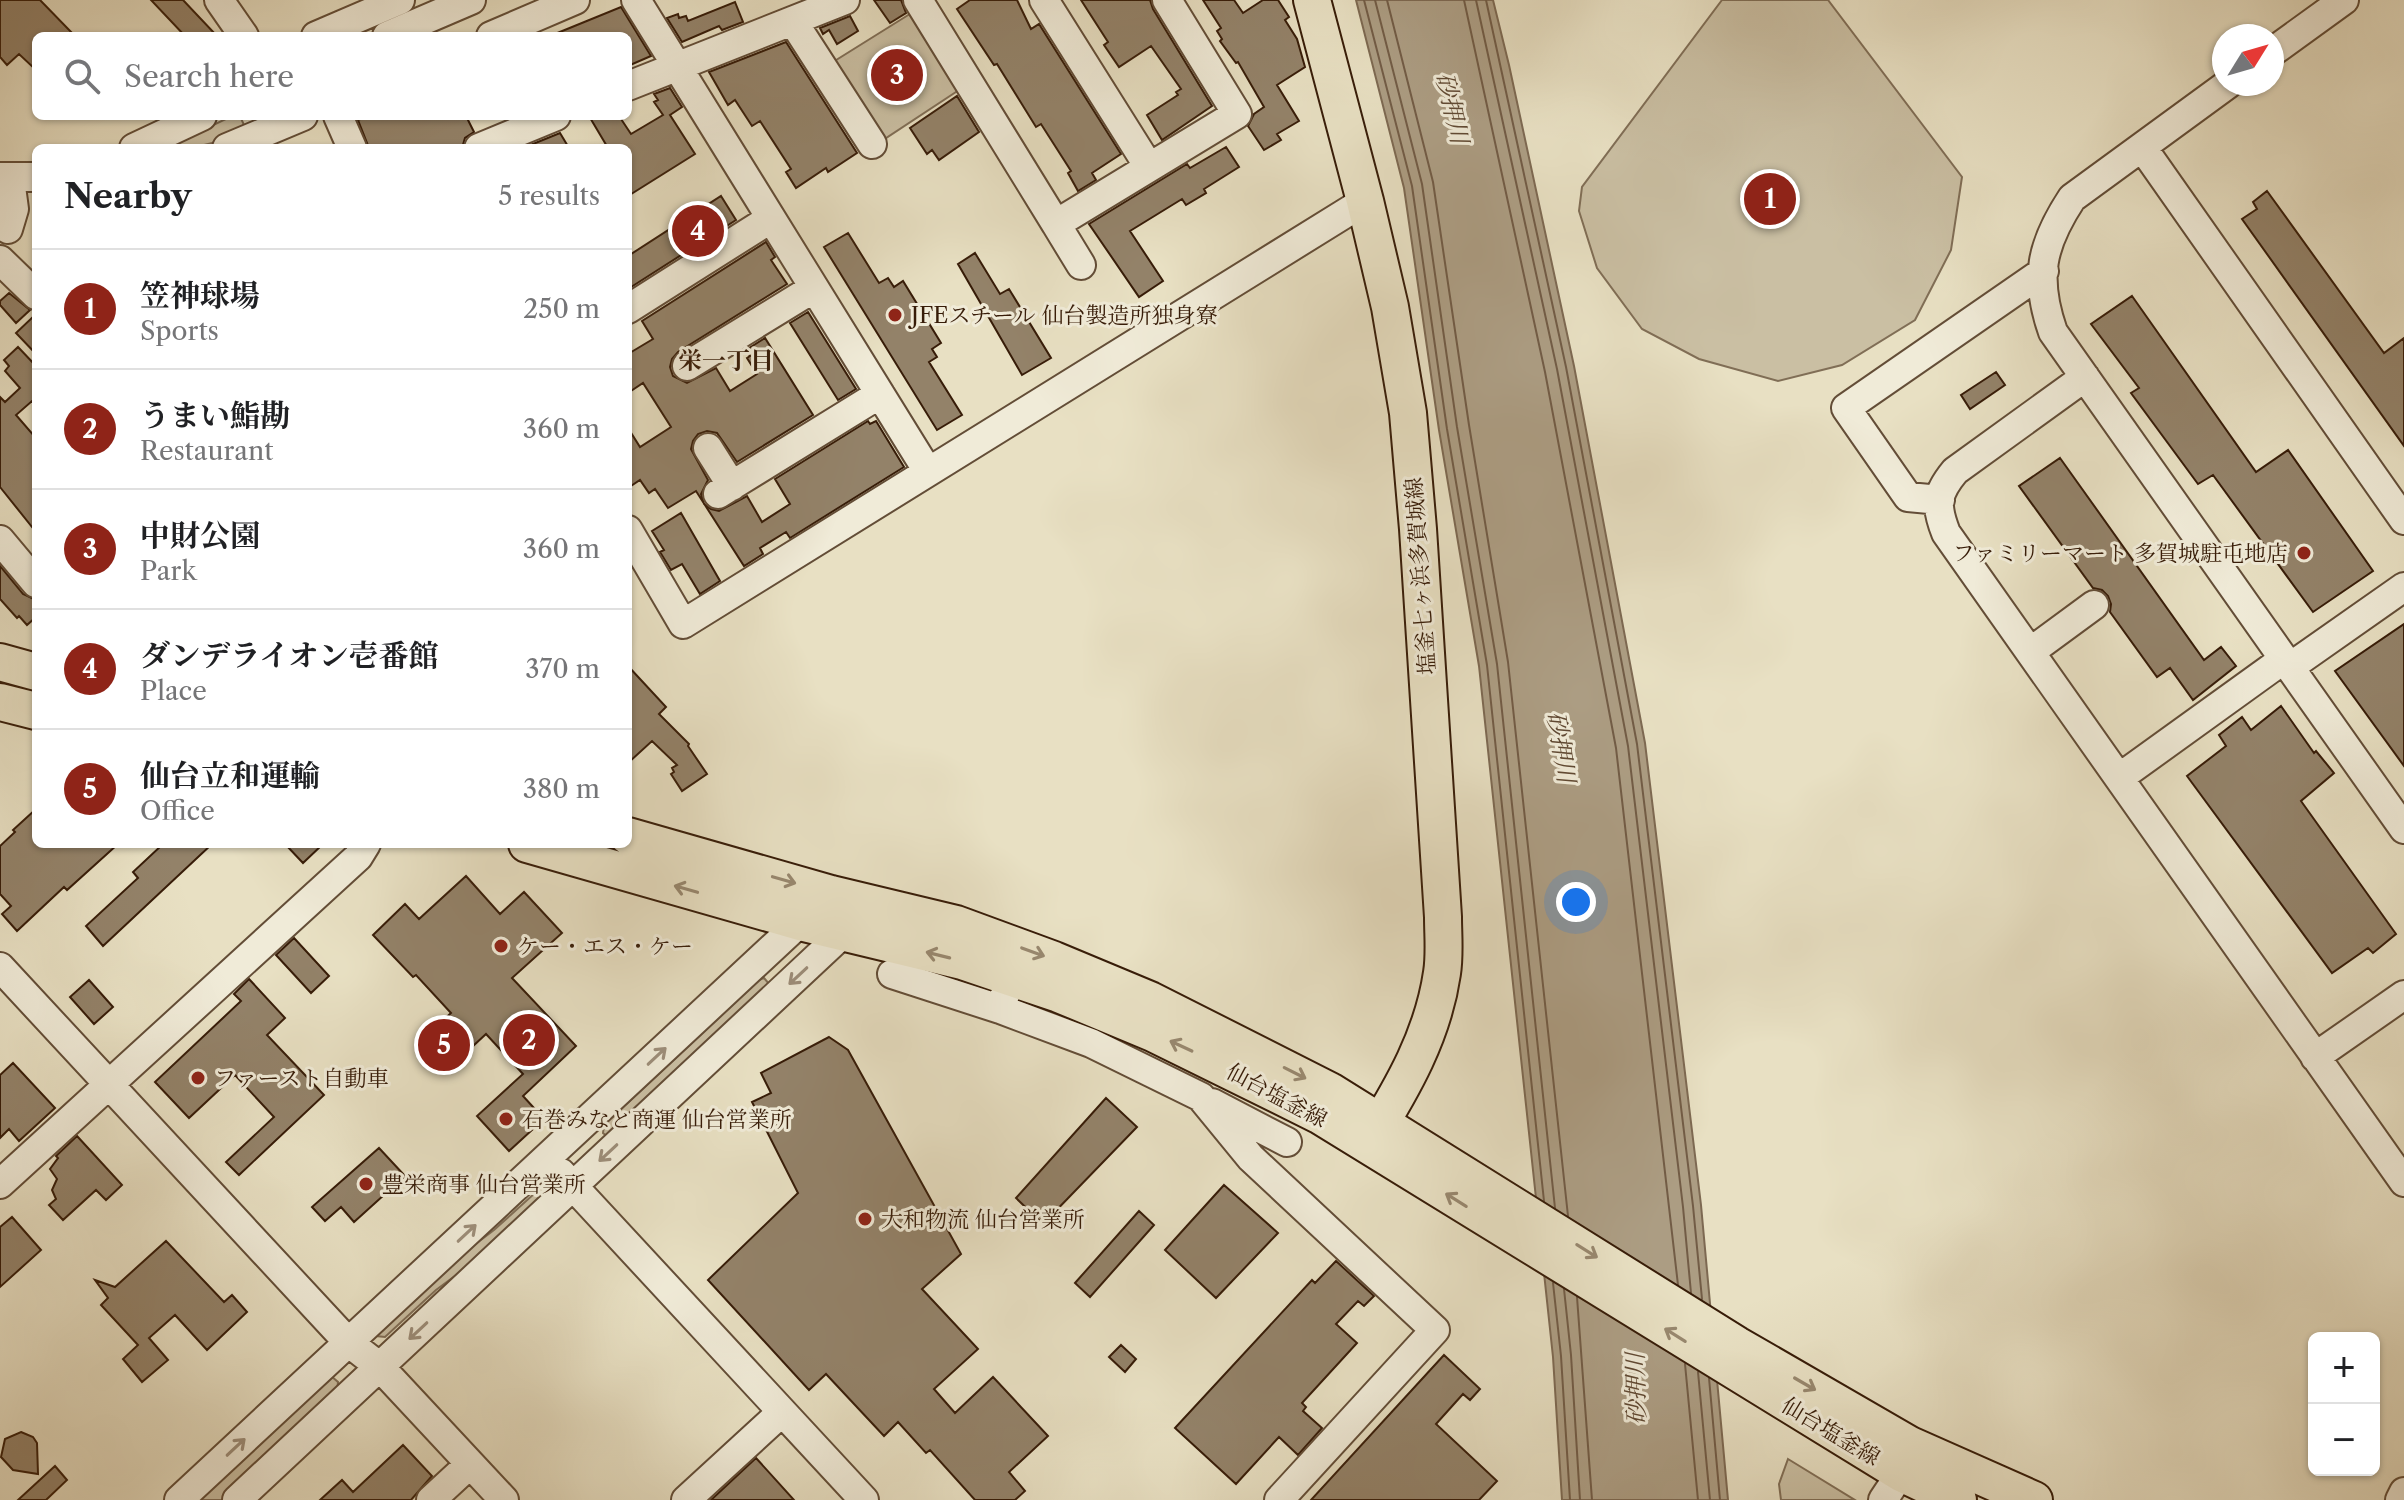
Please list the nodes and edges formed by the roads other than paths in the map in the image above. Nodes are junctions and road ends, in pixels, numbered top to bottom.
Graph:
1 (219, 0) edge
2 (400, 0) edge
3 (471, 0) edge
4 (575, 0) edge
5 (636, 0) edge
6 (845, 0) edge
7 (918, 0) edge
8 (1044, 0) edge
9 (1167, 0) edge
10 (1312, 0) edge
11 (2330, 4) edge
12 (794, 23) junction
13 (241, 32) edge
14 (325, 32) edge
15 (396, 32) edge
16 (500, 32) edge
17 (2284, 42) edge
18 (676, 67) junction
19 (632, 84) edge
20 (2212, 96) edge
21 (194, 120) edge
22 (340, 120) edge
23 (546, 120) edge
24 (291, 126) edge
25 (142, 144) edge
26 (239, 144) edge
27 (350, 144) edge
28 (489, 144) edge
29 (872, 144) dead end
30 (2142, 147) junction
31 (1149, 167) junction
32 (15, 177) edge
33 (1365, 201) junction
34 (32, 210) edge
35 (770, 219) junction
36 (1056, 224) junction
37 (4, 233) edge
38 (0, 260) edge
39 (1081, 265) dead end
40 (2044, 271) junction
41 (814, 288) junction
42 (32, 291) edge
43 (632, 306) edge
44 (687, 366) dead end
45 (2085, 377) junction
46 (880, 394) junction
47 (708, 448) dead end
48 (927, 470) junction
49 (1940, 500) junction
50 (2404, 520) edge
51 (632, 537) edge
52 (0, 540) edge
53 (32, 578) edge
54 (2404, 587) edge
55 (2094, 605) dead end
56 (2030, 652) junction
57 (0, 662) edge
58 (2287, 663) junction
59 (32, 671) edge
60 (0, 702) edge
61 (32, 710) edge
62 (2119, 778) junction
63 (2404, 829) edge
64 (632, 837) edge
65 (364, 848) edge
66 (541, 848) edge
67 (831, 894) junction
68 (876, 904) junction
69 (800, 922) junction
70 (844, 932) junction
71 (0, 967) edge
72 (892, 974) dead end
73 (1006, 993) junction
74 (2404, 995) edge
75 (2315, 1057) junction
76 (110, 1083) junction
77 (1201, 1097) junction
78 (1374, 1133) junction
79 (1287, 1142) dead end
80 (547, 1158) junction
81 (2404, 1182) edge
82 (0, 1184) edge
83 (572, 1185) junction
84 (348, 1342) junction
85 (380, 1367) junction
86 (782, 1412) junction
87 (470, 1464) junction
88 (1898, 1473) edge
89 (2404, 1492) edge
90 (179, 1500) edge
91 (237, 1500) edge
92 (431, 1500) edge
93 (504, 1500) edge
94 (686, 1500) edge
95 (864, 1500) edge
96 (1279, 1500) edge
97 (1958, 1500) edge
98 (2034, 1500) edge
99 (2400, 1500) edge

1 - 13 street
2 - 14 street
3 - 15 street
4 - 16 street
5 - 18 street
6 - 12 street
7 - 36 street
8 - 31 street
9 - 31 street
10 - 33 main road, 塩釜七ヶ浜多賀城線
11 - 17 street
12 - 18 street
12 - 29 street
18 - 19 street
18 - 35 street
20 - 30 street
21 - 25 street
22 - 27 street
23 - 28 street
24 - 26 street
30 - 40 street
30 - 50 street
31 - 36 street
32 - 37 street
33 - 48 street
33 - 78 main road, 塩釜七ヶ浜多賀城線
34 - 37 street
35 - 41 street
35 - 43 street
36 - 39 street
38 - 42 street
40 - 45 street
40 - 49 street
41 - 44 street
41 - 46 street
45 - 49 street
45 - 58 street
46 - 47 street
46 - 48 street
48 - 51 street
49 - 56 street
52 - 53 street
54 - 58 street
55 - 56 street
56 - 62 street
57 - 59 main road
58 - 62 street
58 - 63 street
60 - 61 main road
62 - 75 street
64 -> 67 main road, 仙台塩釜線
65 - 76 street
69 -> 66 main road, 仙台塩釜線
67 - 68 main road, 仙台塩釜線
67 - 69 street
68 - 70 street
68 -> 78 main road, 仙台塩釜線
69 - 70 main road, 仙台塩釜線
80 -> 69 street
73 -> 70 main road, 仙台塩釜線
70 -> 83 street
71 - 76 street
72 - 73 street
73 - 77 street
78 -> 73 main road, 仙台塩釜線
74 - 75 street
75 - 81 street
76 - 82 street
76 - 84 street
77 - 79 street
77 - 96 street
78 - 88 main road, 仙台塩釜線
80 - 83 street
84 -> 80 street
83 -> 85 street
83 - 86 street
84 - 85 street
90 -> 84 street
85 - 87 street
85 - 91 street
86 - 94 street
86 - 95 street
87 - 92 street
87 - 93 street
88 - 97 main road, 仙台塩釜線
88 - 98 main road, 仙台塩釜線
89 - 99 street

